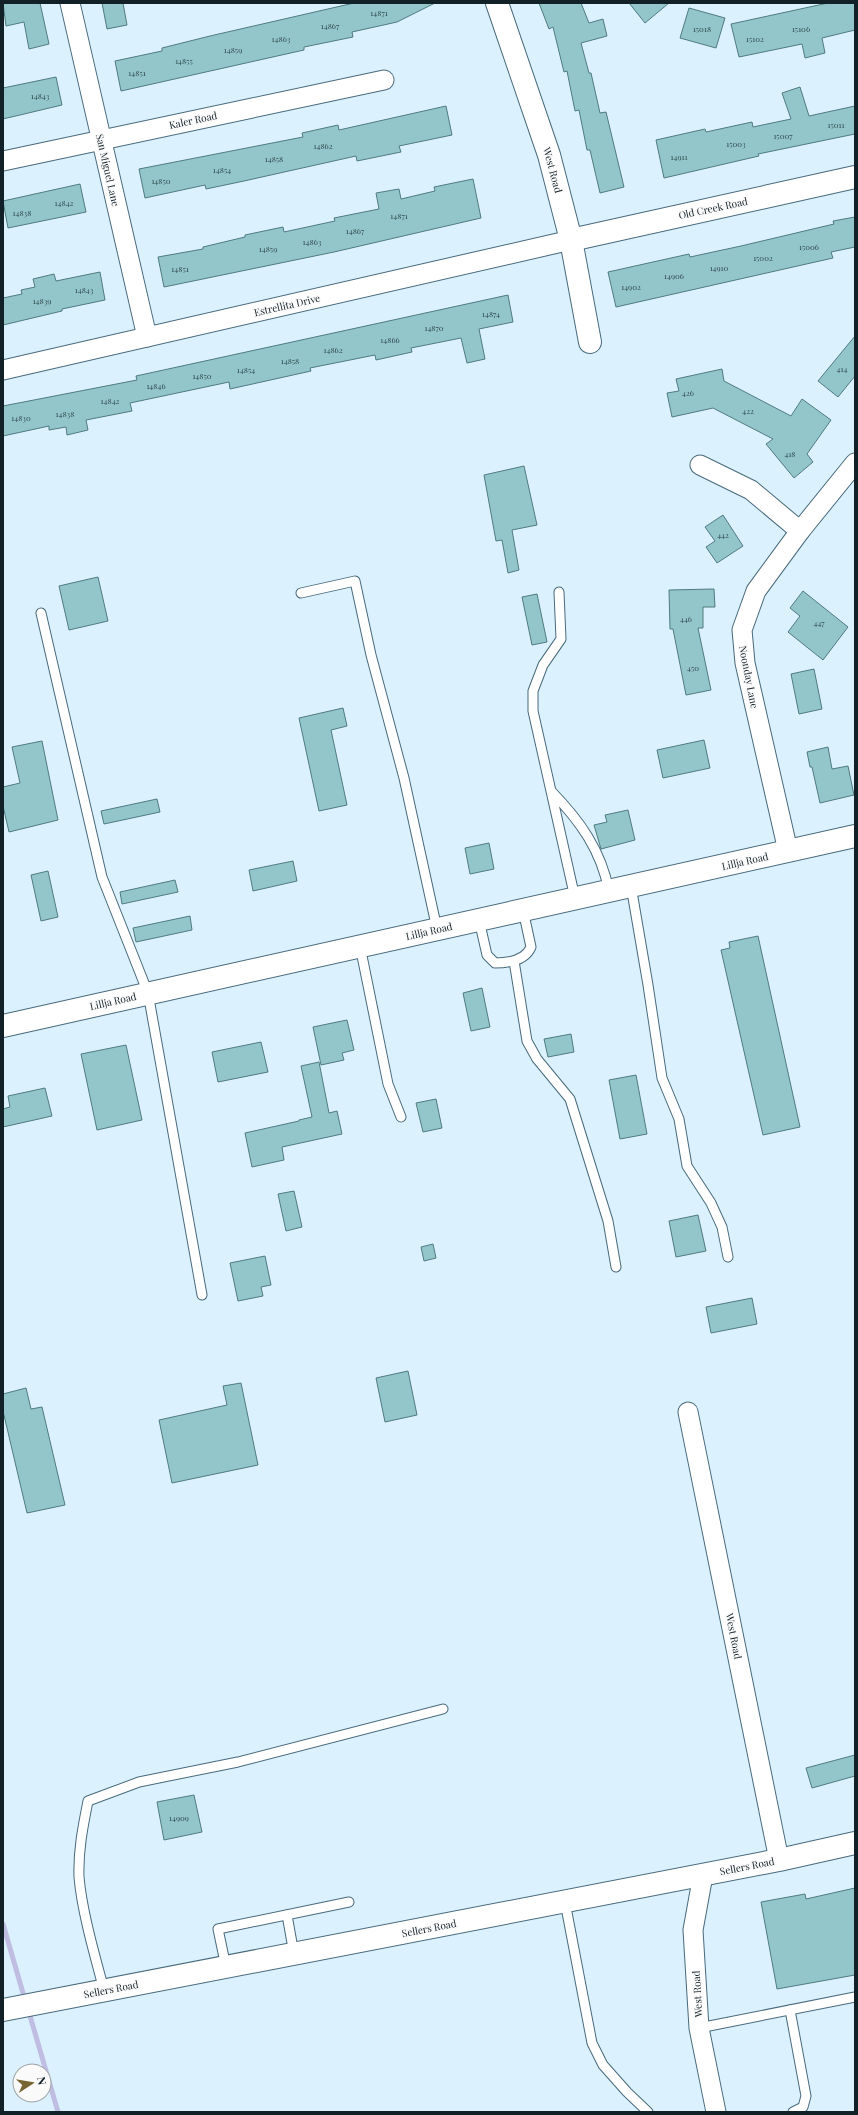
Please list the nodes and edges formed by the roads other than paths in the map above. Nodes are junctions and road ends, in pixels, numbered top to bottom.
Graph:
1 (70, 3) edge
2 (497, 3) edge
3 (384, 80) dead end
4 (100, 139) junction
5 (3, 161) edge
6 (855, 177) edge
7 (571, 240) junction
8 (147, 337) junction
9 (590, 342) dead end
10 (3, 370) edge
11 (855, 463) edge
12 (700, 466) dead end
13 (800, 531) junction
14 (559, 592) dead end
15 (301, 593) dead end
16 (41, 613) dead end
17 (551, 791) junction
18 (855, 836) edge
19 (788, 851) junction
20 (631, 886) junction
21 (609, 891) junction
22 (575, 898) junction
23 (523, 910) junction
24 (479, 920) junction
25 (437, 929) junction
26 (360, 946) junction
27 (514, 961) junction
28 (148, 993) junction
29 (3, 1026) edge
30 (401, 1117) dead end
31 (728, 1257) dead end
32 (616, 1267) dead end
33 (202, 1295) dead end
34 (688, 1412) dead end
35 (443, 1709) dead end
36 (855, 1843) edge
37 (779, 1860) junction
38 (703, 1875) junction
39 (349, 1902) dead end
40 (564, 1902) junction
41 (286, 1915) junction
42 (294, 1954) junction
43 (226, 1967) junction
44 (104, 1990) junction
45 (855, 1997) edge
46 (5, 2009) edge
47 (790, 2010) junction
48 (699, 2028) junction
49 (648, 2112) edge
50 (716, 2112) edge
51 (794, 2112) edge

1 - 4 street, San Miguel Lane
2 - 7 street, West Road
3 - 4 street, Kaler Road
4 - 5 street, Kaler Road
4 - 8 street, San Miguel Lane
6 - 7 street, Old Creek Road
7 - 8 street, Estrellita Drive
7 - 9 street, West Road
8 - 10 street, Estrellita Drive
11 - 13 street, Noonday Lane
12 - 13 street
13 - 19 street, Noonday Lane
14 - 17 lane
15 - 25 lane
16 - 28 lane
17 - 21 lane
17 - 22 lane
18 - 19 street, Lillja Road
19 - 20 street, Lillja Road
20 - 21 street, Lillja Road
20 - 31 lane
21 - 22 street, Lillja Road
22 - 23 street, Lillja Road
23 - 24 street, Lillja Road
23 - 27 lane
24 - 25 street, Lillja Road
24 - 27 lane
25 - 26 street, Lillja Road
26 - 28 street, Lillja Road
26 - 30 lane
27 - 32 lane
28 - 29 street, Lillja Road
28 - 33 lane
34 - 37 street, West Road
35 - 44 lane
36 - 37 street, Sellers Road
37 - 38 street, Sellers Road
38 - 40 street, Sellers Road
38 - 48 street, West Road
39 - 41 lane
40 - 42 street, Sellers Road
40 - 49 lane
41 - 42 lane
41 - 43 lane
42 - 43 street, Sellers Road
43 - 44 street, Sellers Road
44 - 46 street, Sellers Road
45 - 47 lane
47 - 48 lane
47 - 51 lane
48 - 50 street, West Road

